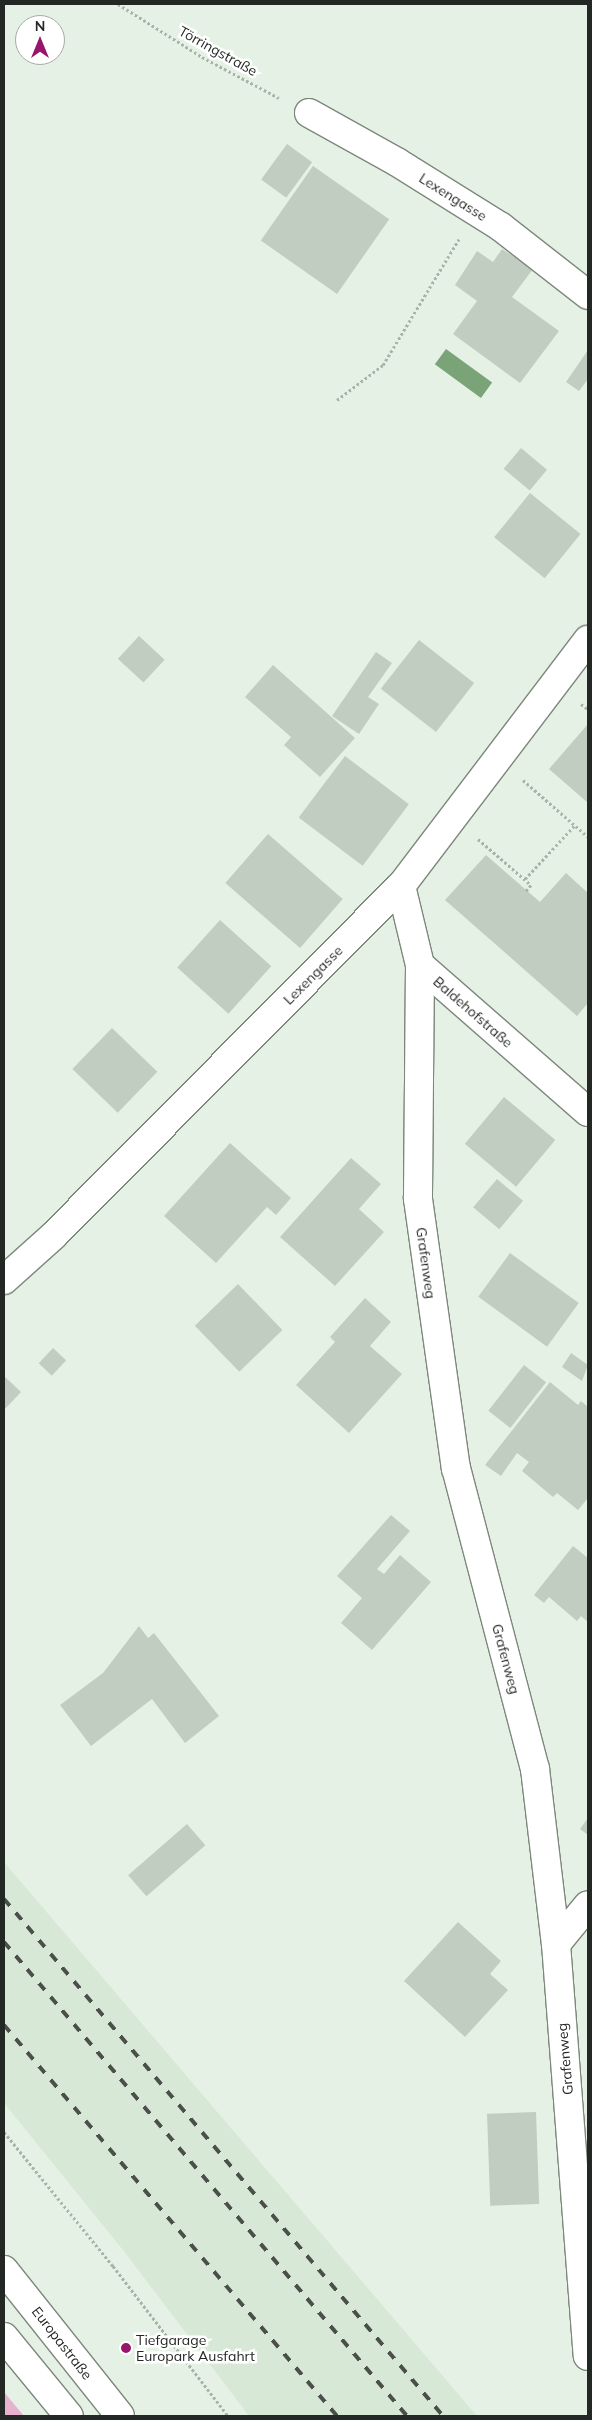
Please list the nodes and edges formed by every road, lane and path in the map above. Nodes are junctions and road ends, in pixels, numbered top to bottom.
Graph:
1 (118, 4) edge
2 (309, 113) joint
3 (475, 211) junction
4 (588, 295) edge
5 (337, 400) dead end
6 (588, 640) edge
7 (498, 758) junction
8 (453, 818) junction
9 (575, 825) junction
10 (588, 837) edge
11 (525, 879) junction
12 (401, 886) junction
13 (526, 891) dead end
14 (420, 965) junction
15 (588, 1112) edge
16 (4, 1280) edge
17 (588, 1905) edge
18 (556, 1944) junction
19 (4, 2132) edge
20 (4, 2270) edge
21 (4, 2337) edge
22 (588, 2356) edge
23 (69, 2416) edge
24 (120, 2416) edge
25 (228, 2416) edge

1 - 2 path, Törringstraße
2 - 3 street, Lexengasse
3 - 4 street, Lexengasse
3 - 5 path
6 - 7 street, Lexengasse
7 - 8 street, Lexengasse
7 - 9 path
8 - 11 path
8 - 12 street, Lexengasse
9 - 10 path
9 - 11 path
11 - 13 path
12 - 14 street
12 - 16 street, Lexengasse
14 - 15 street, Baldehofstraße
14 - 18 street, Grafenweg
17 - 18 street
18 - 22 street, Grafenweg
19 - 25 path
20 - 24 street, Europastraße
21 - 23 street

